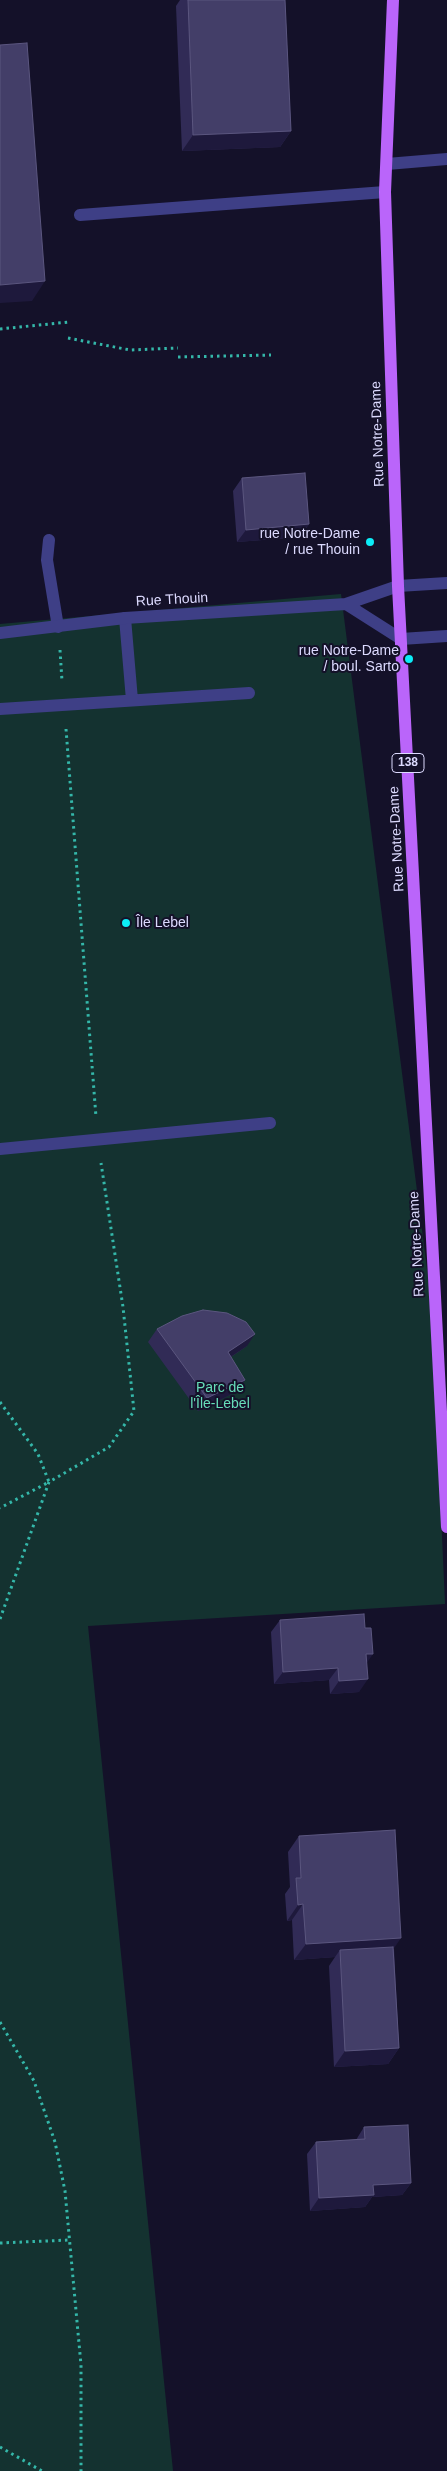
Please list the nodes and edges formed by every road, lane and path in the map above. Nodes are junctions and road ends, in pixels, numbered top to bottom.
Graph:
1 (393, 0) edge
2 (447, 159) edge
3 (387, 164) junction
4 (385, 192) junction
5 (80, 215) dead end
6 (70, 322) dead end
7 (0, 329) edge
8 (68, 338) dead end
9 (178, 348) dead end
10 (271, 355) dead end
11 (178, 357) dead end
12 (49, 540) dead end
13 (447, 583) edge
14 (398, 586) junction
15 (346, 604) junction
16 (125, 618) junction
17 (58, 627) junction
18 (0, 633) edge
19 (447, 636) edge
20 (402, 639) junction
21 (249, 693) dead end
22 (132, 700) junction
23 (64, 704) junction
24 (0, 709) edge
25 (270, 1122) dead end
26 (98, 1139) junction
27 (0, 1149) edge
28 (442, 1348) edge
29 (444, 1399) edge
30 (0, 1402) edge
31 (49, 1482) junction
32 (0, 1508) edge
33 (447, 1527) edge
34 (0, 1619) edge
35 (0, 2022) edge
36 (69, 2240) junction
37 (0, 2243) edge
38 (0, 2447) edge
39 (42, 2471) edge
40 (81, 2471) edge

1 - 3 main road, Rue Notre-Dame / 138
2 - 3 street
3 - 4 main road, Rue Notre-Dame / 138
4 - 5 street
4 - 14 main road, Rue Notre-Dame / 138
6 - 7 path
8 - 9 path
10 - 11 path
12 - 17 street
13 - 14 street, Rue Thouin
14 - 15 street, Rue Thouin
14 - 20 main road, Rue Notre-Dame / 138
15 - 16 street, Rue Thouin
15 - 20 street
16 - 17 street, Rue Thouin
16 - 22 street
17 - 18 street, Rue Thouin
17 - 23 path
19 - 20 street
20 - 28 main road, Rue Notre-Dame / 138
21 - 22 street
22 - 23 street
23 - 24 street
23 - 26 path
25 - 26 street
26 - 27 street
26 - 31 path
28 - 29 main road, Rue Notre-Dame / 138
29 - 33 main road, Rue Notre-Dame / 138
30 - 31 path
31 - 32 path
31 - 34 path
35 - 36 path
36 - 37 path
36 - 40 path
38 - 39 path

